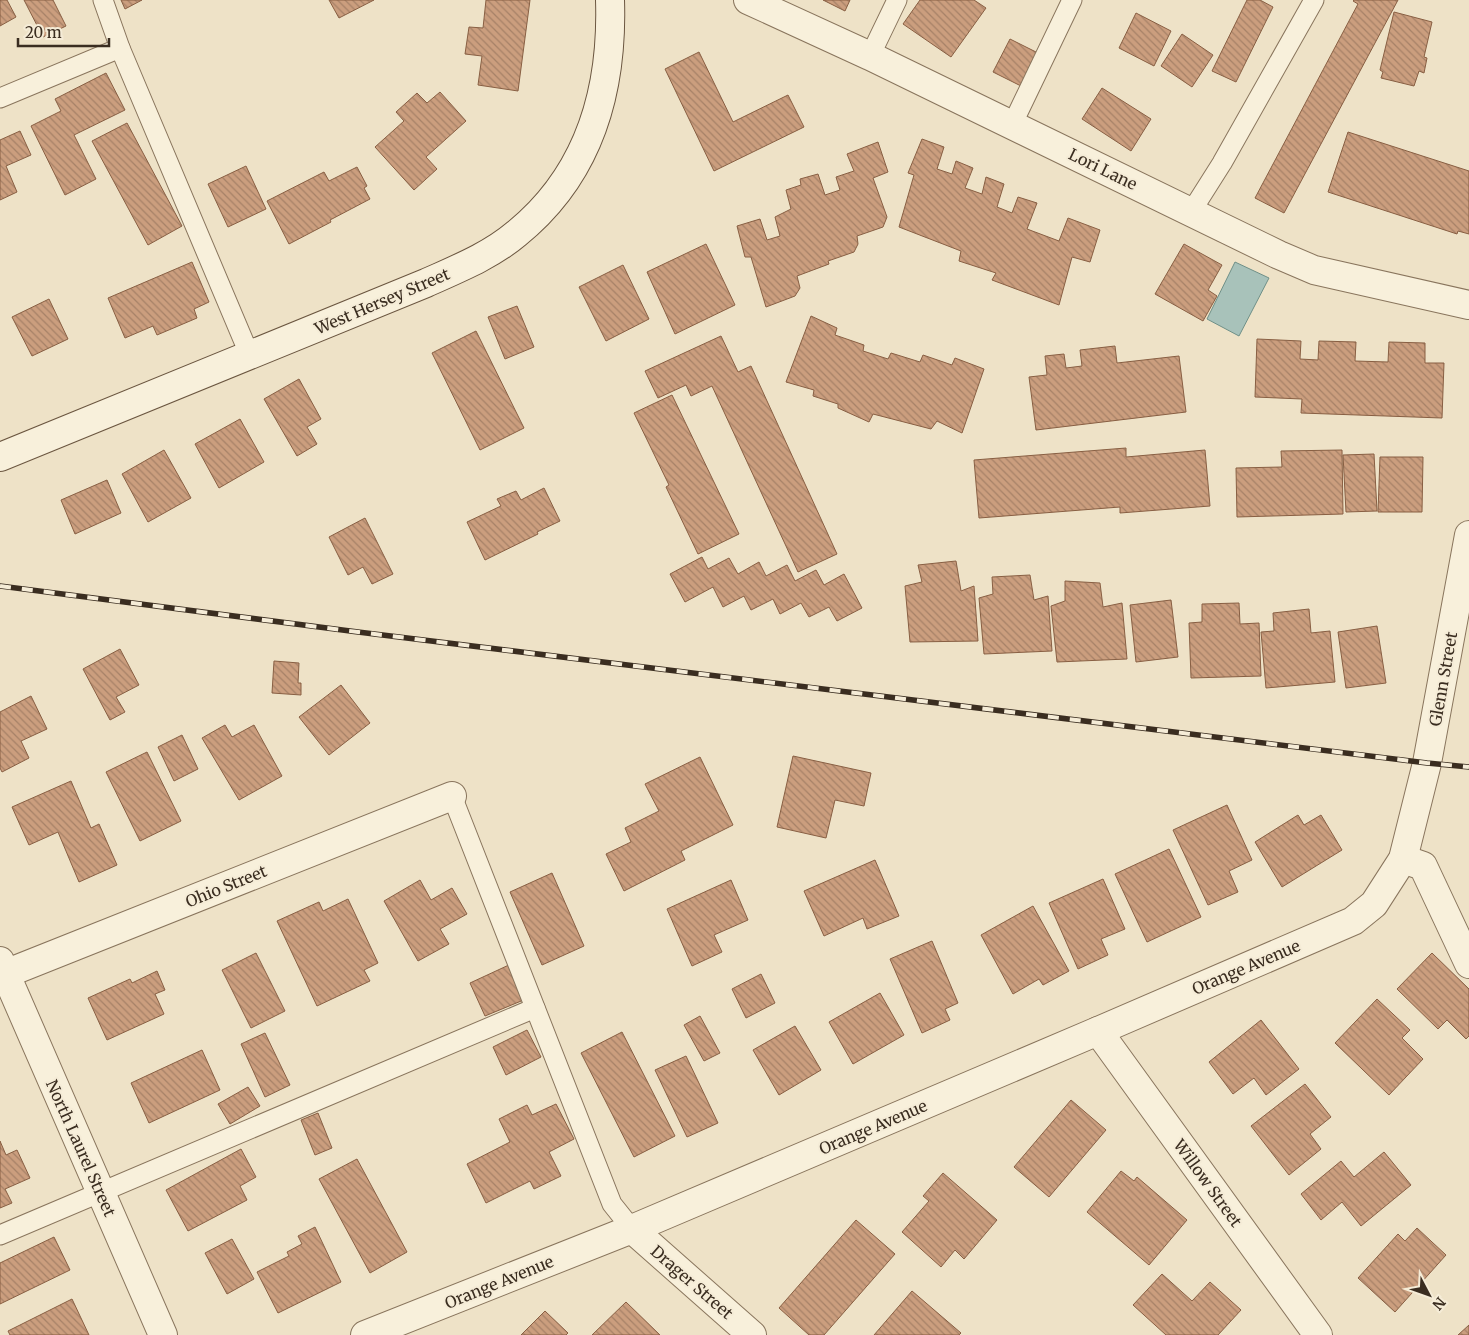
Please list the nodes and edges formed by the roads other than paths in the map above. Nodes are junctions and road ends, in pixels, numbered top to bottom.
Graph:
1 (103, 0) edge
2 (610, 0) edge
3 (748, 0) edge
4 (897, 0) edge
5 (1072, 0) edge
6 (1314, 0) edge
7 (120, 48) junction
8 (870, 56) junction
9 (0, 98) edge
10 (1012, 125) junction
11 (1192, 212) junction
12 (1469, 305) edge
13 (250, 356) junction
14 (0, 457) edge
15 (1469, 535) edge
16 (452, 796) joint
17 (1403, 859) junction
18 (1469, 964) edge
19 (2, 971) edge
20 (535, 1008) junction
21 (1098, 1031) junction
22 (101, 1193) junction
23 (632, 1229) junction
24 (0, 1235) edge
25 (163, 1335) edge
26 (365, 1335) edge
27 (752, 1335) edge
28 (1318, 1335) edge

1 - 7 lane
2 - 13 street, West Hersey Street
3 - 8 street, Lori Lane
4 - 8 lane
5 - 10 lane
6 - 11 lane
7 - 9 lane
7 - 13 lane
8 - 10 street, Lori Lane
10 - 11 street, Lori Lane
11 - 12 street, Lori Lane
13 - 14 street, West Hersey Street
15 - 17 street, Glenn Street
16 - 19 street, Ohio Street
16 - 20 lane
17 - 18 street
17 - 21 street, Orange Avenue
19 - 22 street, North Laurel Street
20 - 22 lane
20 - 23 lane
21 - 23 street, Orange Avenue
21 - 28 street, Willow Street
22 - 24 lane
22 - 25 street, North Laurel Street
23 - 26 street, Orange Avenue
23 - 27 street, Drager Street

